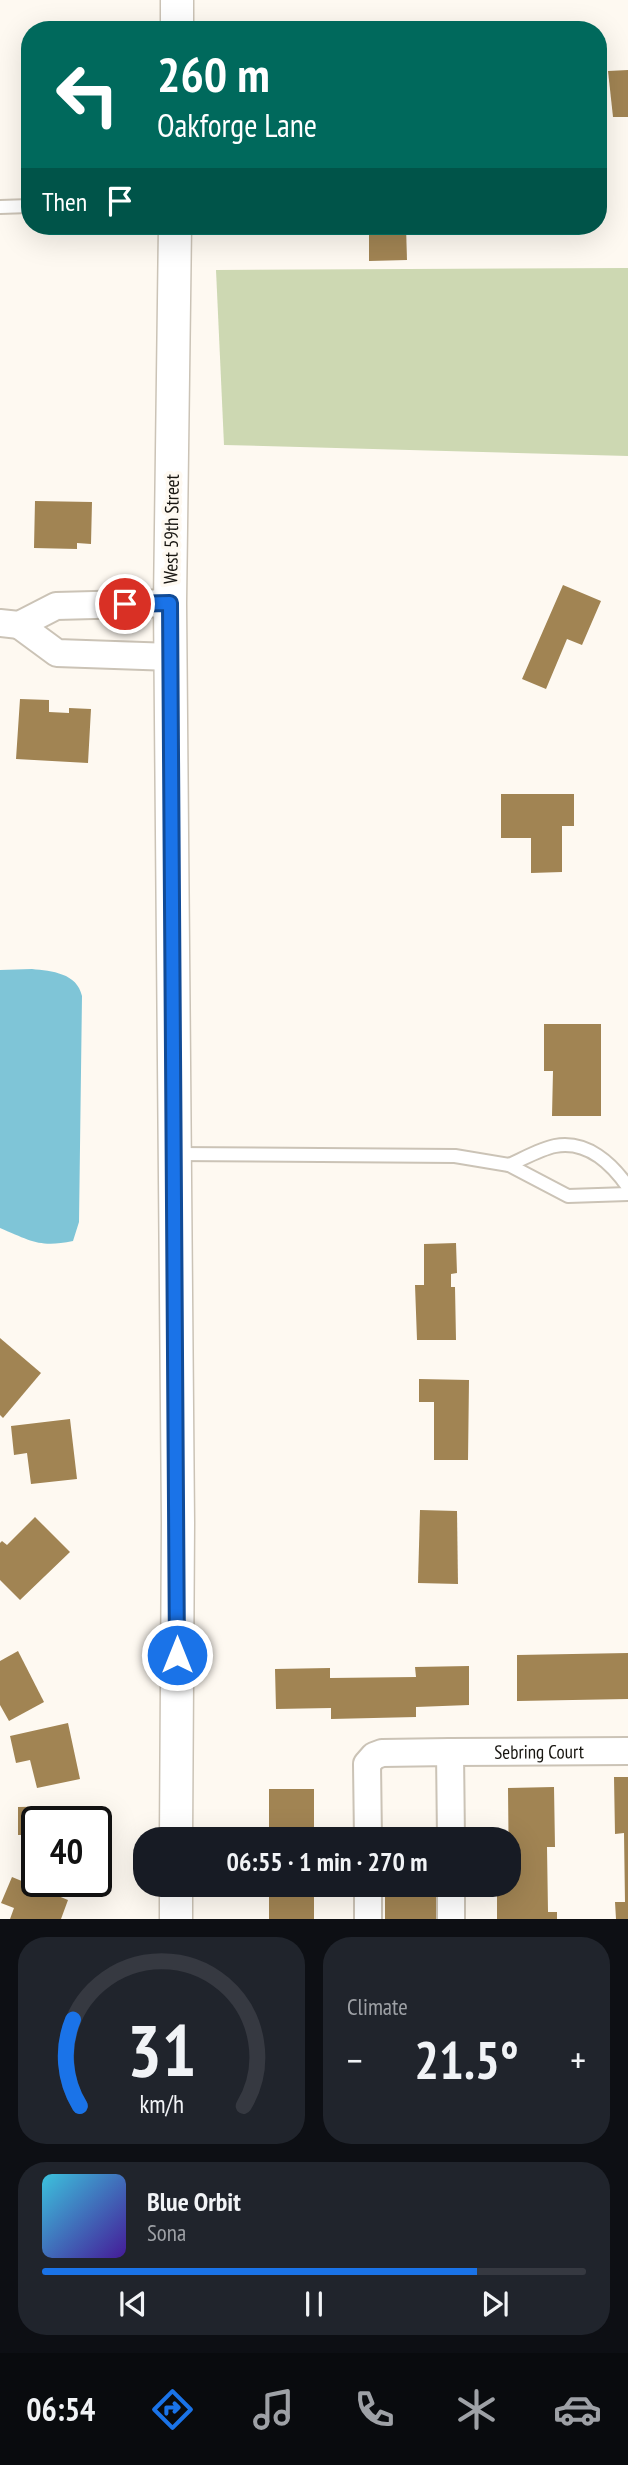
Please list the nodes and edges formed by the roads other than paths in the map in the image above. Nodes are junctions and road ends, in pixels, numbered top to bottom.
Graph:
1 (177, 0) edge
2 (177, 21) edge
3 (21, 206) edge
4 (0, 207) edge
5 (175, 235) edge
6 (170, 603) junction
7 (10, 624) edge
8 (172, 657) junction
9 (174, 1154) junction
10 (509, 1165) junction
11 (628, 1187) edge
12 (628, 1194) edge
13 (628, 1751) edge
14 (450, 1752) junction
15 (176, 1827) edge
16 (368, 1827) edge
17 (451, 1827) edge
18 (176, 1897) edge
19 (368, 1897) edge
20 (451, 1897) edge
21 (176, 1919) edge
22 (368, 1919) edge
23 (451, 1919) edge

1 - 2 street
3 - 4 lane
5 - 6 street, West 59th Street
6 - 7 street
6 - 8 street, West 59th Street
7 - 8 street
8 - 9 street, West 59th Street
9 - 10 lane
9 - 15 street, West 59th Street
10 - 11 lane
10 - 12 lane
13 - 14 street, Sebring Court
14 - 16 street, Sebring Court
14 - 17 street
18 - 21 street
19 - 22 street
20 - 23 street

